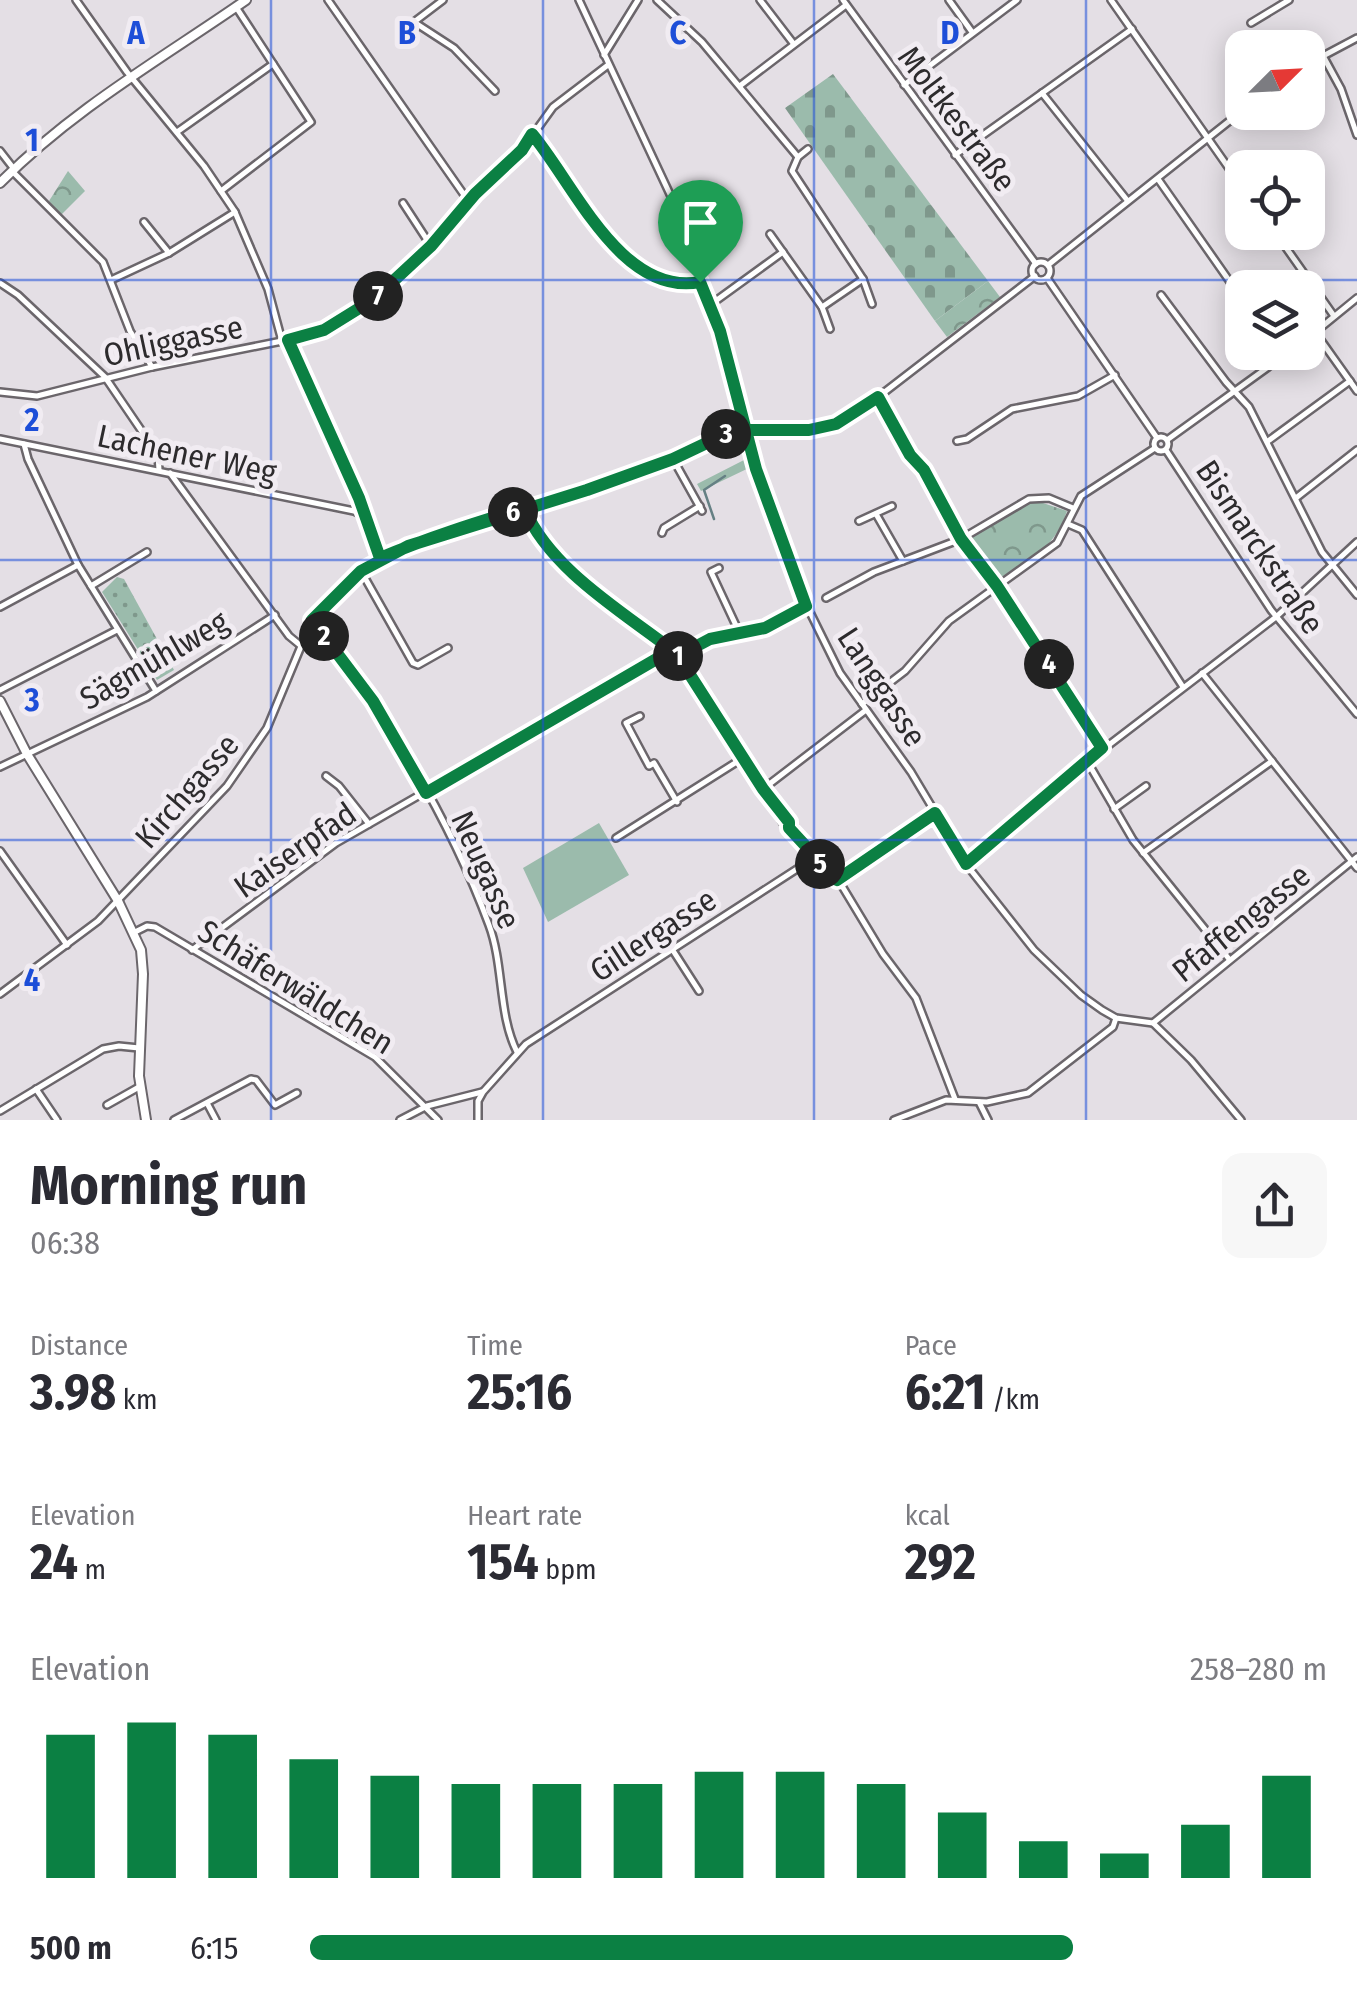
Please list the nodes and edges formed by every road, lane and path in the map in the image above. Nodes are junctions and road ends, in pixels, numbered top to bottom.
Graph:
1 (76, 0) edge
2 (246, 0) edge
3 (328, 0) edge
4 (443, 0) edge
5 (579, 0) edge
6 (638, 0) edge
7 (657, 0) edge
8 (760, 0) edge
9 (949, 0) edge
10 (1017, 0) edge
11 (1112, 0) edge
12 (1288, 0) edge
13 (844, 2) edge
14 (236, 7) junction
15 (1251, 23) dead end
16 (1132, 29) junction
17 (972, 32) junction
18 (1357, 38) edge
19 (793, 43) junction
20 (1325, 53) edge
21 (604, 55) junction
22 (1325, 59) edge
23 (274, 64) junction
24 (608, 64) junction
25 (130, 76) junction
26 (740, 85) junction
27 (903, 86) junction
28 (494, 91) dead end
29 (1042, 92) junction
30 (1225, 122) edge
31 (178, 132) junction
32 (532, 134) junction
33 (1357, 135) edge
34 (1206, 136) junction
35 (808, 149) dead end
36 (0, 151) edge
37 (955, 154) junction
38 (798, 157) junction
39 (1225, 163) edge
40 (13, 170) junction
41 (1157, 178) junction
42 (0, 183) edge
43 (221, 191) junction
44 (1128, 201) junction
45 (469, 202) junction
46 (403, 203) dead end
47 (235, 212) junction
48 (144, 222) dead end
49 (770, 234) dead end
50 (431, 246) junction
51 (1288, 250) edge
52 (783, 252) junction
53 (169, 253) junction
54 (1036, 264) junction
55 (1048, 266) junction
56 (1225, 275) edge
57 (1034, 276) junction
58 (1047, 278) junction
59 (864, 279) junction
60 (111, 280) junction
61 (0, 282) edge
62 (700, 282) junction
63 (1161, 295) dead end
64 (1357, 298) edge
65 (872, 304) dead end
66 (710, 305) junction
67 (822, 307) junction
68 (1334, 316) junction
69 (1325, 324) edge
70 (830, 330) dead end
71 (285, 341) junction
72 (1325, 346) edge
73 (152, 366) junction
74 (1264, 370) edge
75 (1114, 375) junction
76 (105, 377) junction
77 (1350, 381) junction
78 (1357, 391) edge
79 (0, 392) edge
80 (1236, 392) junction
81 (878, 397) junction
82 (746, 429) junction
83 (1157, 438) junction
84 (0, 439) edge
85 (1167, 440) junction
86 (1268, 440) junction
87 (957, 441) dead end
88 (24, 444) junction
89 (1155, 448) junction
90 (1166, 450) junction
91 (1357, 450) edge
92 (673, 459) junction
93 (158, 470) junction
94 (170, 473) junction
95 (1296, 498) junction
96 (892, 506) dead end
97 (524, 508) junction
98 (1073, 508) junction
99 (876, 514) junction
100 (364, 516) junction
101 (859, 522) dead end
102 (1067, 524) junction
103 (662, 533) dead end
104 (961, 539) junction
105 (1357, 542) edge
106 (147, 552) dead end
107 (380, 558) junction
108 (902, 561) junction
109 (78, 565) junction
110 (1332, 567) junction
111 (719, 568) dead end
112 (361, 571) junction
113 (90, 586) junction
114 (997, 586) junction
115 (1357, 595) edge
116 (826, 598) dead end
117 (806, 606) junction
118 (0, 607) edge
119 (276, 615) junction
120 (1276, 617) junction
121 (312, 620) junction
122 (117, 630) junction
123 (740, 634) junction
124 (300, 645) junction
125 (448, 648) dead end
126 (672, 650) junction
127 (678, 656) junction
128 (1202, 674) junction
129 (1184, 687) junction
130 (0, 690) edge
131 (156, 692) junction
132 (0, 701) edge
133 (864, 707) junction
134 (1357, 714) edge
135 (640, 716) dead end
136 (1102, 748) junction
137 (27, 754) junction
138 (743, 758) junction
139 (1087, 761) junction
140 (1272, 761) junction
141 (0, 767) edge
142 (326, 776) dead end
143 (1146, 786) dead end
144 (763, 789) junction
145 (426, 793) junction
146 (677, 802) junction
147 (1114, 809) junction
148 (935, 813) junction
149 (369, 824) junction
150 (616, 838) dead end
151 (0, 851) edge
152 (1143, 853) junction
153 (814, 858) junction
154 (1355, 859) edge
155 (966, 864) junction
156 (1357, 868) edge
157 (837, 880) junction
158 (118, 901) junction
159 (133, 933) junction
160 (67, 945) junction
161 (672, 949) junction
162 (192, 950) junction
163 (1229, 959) junction
164 (699, 991) dead end
165 (0, 994) edge
166 (1116, 1018) junction
167 (1153, 1023) junction
168 (140, 1048) junction
169 (517, 1052) junction
170 (140, 1087) junction
171 (36, 1089) junction
172 (482, 1092) junction
173 (297, 1093) dead end
174 (954, 1100) junction
175 (979, 1102) junction
176 (207, 1103) junction
177 (107, 1105) dead end
178 (427, 1106) junction
179 (0, 1111) edge
180 (57, 1120) edge
181 (146, 1120) edge
182 (174, 1120) edge
183 (216, 1120) edge
184 (400, 1120) edge
185 (438, 1120) edge
186 (478, 1120) edge
187 (894, 1120) edge
188 (988, 1120) edge
189 (1240, 1120) edge

1 - 25 street
2 - 14 main road
3 - 45 street
4 - 28 street
5 - 21 street, Langgasse
6 - 21 street
7 - 26 street
8 - 19 street
9 - 17 street
10 - 17 street
11 - 16 street
12 - 15 street
13 - 19 street
13 - 27 street, Moltkestraße
14 - 23 street
14 - 25 main road
16 - 29 street
16 - 34 street
17 - 27 street
18 - 20 street
19 - 26 street
21 - 24 street, Langgasse
22 - 33 street
23 - 31 street
23 - 43 street
24 - 32 street, Ohliggasse
24 - 62 street, Langgasse
25 - 31 street
25 - 40 main road
26 - 38 street
27 - 37 street, Moltkestraße
29 - 37 street
29 - 44 street
30 - 34 street
31 - 43 street
32 - 45 street, Ohliggasse
32 - 62 street
34 - 39 street
34 - 41 street
35 - 38 street
36 - 40 street
37 - 54 street, Moltkestraße
38 - 59 street
40 - 42 main road
40 - 60 street
41 - 44 street
41 - 56 street
43 - 47 street
44 - 55 street
45 - 50 street, Ohliggasse
46 - 50 street
47 - 53 street
47 - 71 street
48 - 53 street
49 - 52 street
50 - 71 street, Ohliggasse
51 - 68 street
52 - 66 street
52 - 67 street
53 - 60 street
54 - 55 street
54 - 57 street
55 - 58 street
57 - 58 street
57 - 81 street, Kirchgasse
58 - 75 street, Bismarckstraße
59 - 65 street
59 - 67 street
60 - 73 street
61 - 76 street
62 - 66 street, Langgasse
63 - 80 street
64 - 68 street
66 - 82 street, Langgasse
67 - 70 street
68 - 69 street
71 - 73 street, Ohliggasse
71 - 100 street
72 - 77 street
73 - 76 street, Ohliggasse
74 - 80 street
75 - 83 street, Bismarckstraße
75 - 87 street
76 - 79 street, Ohliggasse
76 - 93 street
77 - 78 street
77 - 86 street
80 - 85 street
80 - 86 street
81 - 82 street, Kirchgasse
81 - 104 street
82 - 92 street, Kirchgasse
82 - 117 street, Langgasse
83 - 85 street
83 - 89 street
84 - 88 street, Lachener Weg
85 - 90 street
86 - 95 street
88 - 93 street, Lachener Weg
88 - 109 street
89 - 90 street
89 - 98 street
90 - 120 street, Bismarckstraße
91 - 95 street
92 - 97 street, Kirchgasse
92 - 103 street
93 - 94 street, Lachener Weg
94 - 100 street, Lachener Weg
94 - 119 street
95 - 110 street
96 - 99 street
97 - 107 street, Kirchgasse
97 - 126 street
98 - 102 street
98 - 104 street
99 - 101 street
99 - 108 street
100 - 107 street
102 - 114 street
102 - 129 street
104 - 108 street
104 - 114 street
105 - 110 street
106 - 113 street
107 - 112 street, Kirchgasse
108 - 116 street
109 - 113 street
109 - 118 street
110 - 115 street
110 - 120 street
111 - 123 street
112 - 121 street, Kirchgasse
112 - 125 street
113 - 122 street
114 - 133 street
114 - 136 street
117 - 123 street
117 - 133 street, Langgasse
119 - 124 street
119 - 131 street, Sägmühlweg
120 - 128 street
120 - 134 street, Bismarckstraße
121 - 124 street, Kirchgasse
121 - 145 street, Neugasse
122 - 130 street
122 - 131 street
123 - 127 street
124 - 158 street, Kirchgasse
126 - 127 street
126 - 145 street, Kaiserpfad
127 - 138 street
128 - 129 street
128 - 140 street
129 - 136 street
131 - 137 street, Sägmühlweg
132 - 137 main road
133 - 144 street
133 - 148 street, Langgasse
135 - 146 street
136 - 139 street
137 - 141 street, Sägmühlweg
137 - 158 main road
138 - 144 street
138 - 146 street
139 - 147 street
139 - 155 street
140 - 152 street
140 - 154 street
142 - 149 street
143 - 147 street
144 - 153 street
145 - 149 street, Kaiserpfad
145 - 169 street, Neugasse
146 - 150 street
147 - 152 street
148 - 155 street, Langgasse
148 - 157 street
149 - 162 street, Kaiserpfad
151 - 160 street
152 - 163 street
153 - 157 street
153 - 161 street, Gillergasse
154 - 156 street
154 - 163 street, Pfaffengasse
155 - 166 street, Langgasse
157 - 174 street
158 - 159 main road
158 - 160 street, Kirchgasse
159 - 162 street, Schäferwäldchen
159 - 168 main road
160 - 165 street, Kirchgasse
161 - 164 street
161 - 169 street, Gillergasse
162 - 178 street, Schäferwäldchen
163 - 167 street, Pfaffengasse
166 - 167 street, Langgasse
166 - 175 street
167 - 189 street
168 - 170 main road
168 - 171 street
169 - 172 street, Gillergasse
170 - 177 street
170 - 181 main road
171 - 179 street
171 - 180 street
172 - 178 street
172 - 186 street
173 - 176 street
174 - 175 street
174 - 187 street
175 - 188 street
176 - 182 street
176 - 183 street
178 - 184 street
178 - 185 street, Schäferwäldchen

